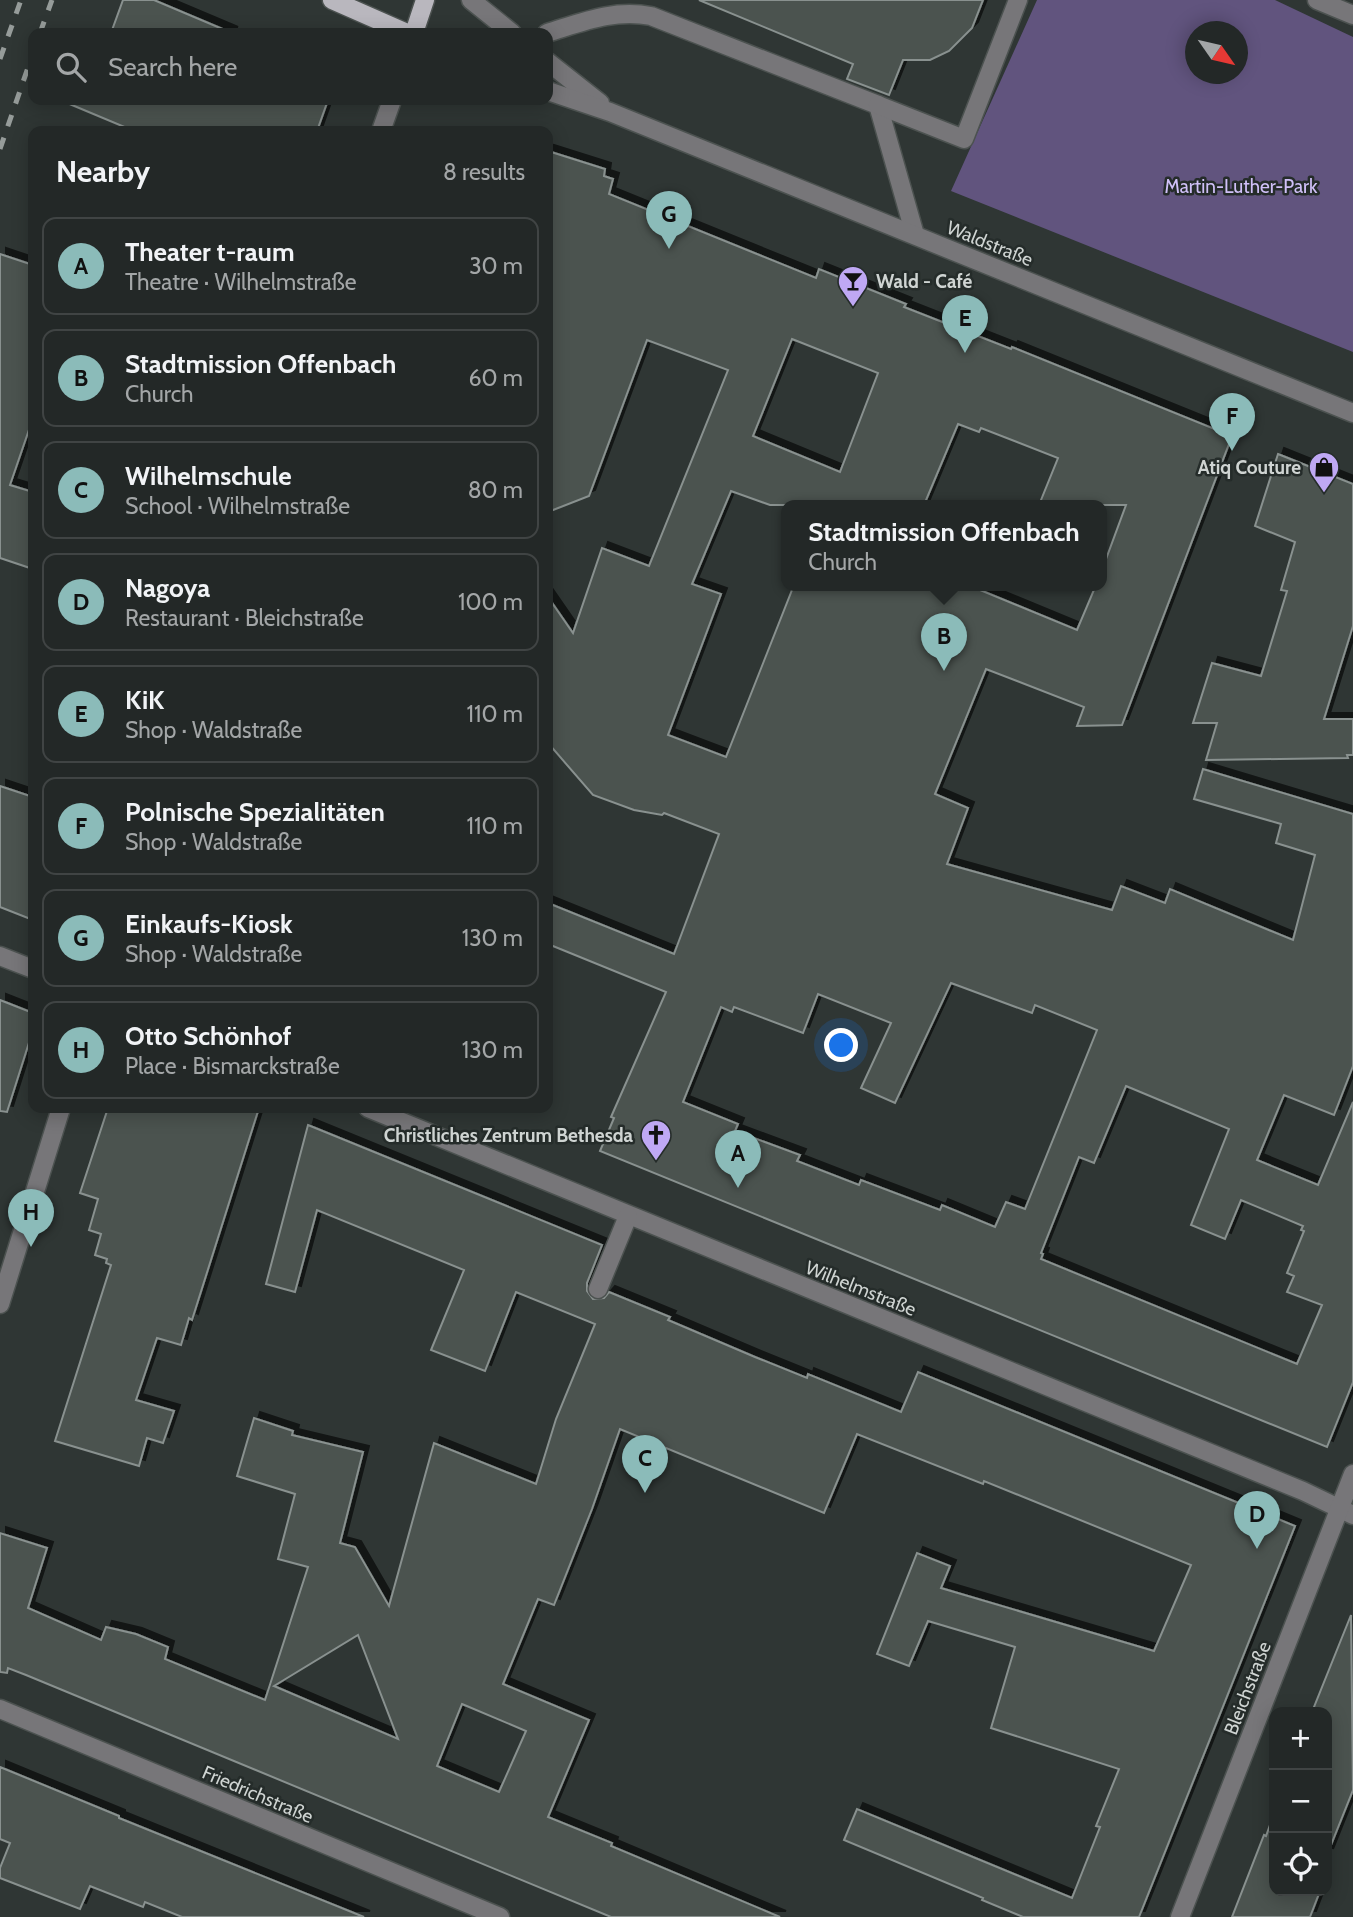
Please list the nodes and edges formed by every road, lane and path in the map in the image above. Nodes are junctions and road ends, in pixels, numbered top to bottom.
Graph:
1 (332, 0) edge
2 (425, 0) edge
3 (471, 0) edge
4 (1018, 0) edge
5 (1317, 0) edge
6 (1353, 15) edge
7 (396, 28) edge
8 (416, 28) edge
9 (506, 28) edge
10 (553, 31) edge
11 (553, 66) edge
12 (553, 93) edge
13 (390, 105) edge
14 (878, 106) junction
15 (611, 112) junction
16 (383, 126) edge
17 (915, 235) junction
18 (1353, 413) edge
19 (0, 956) edge
20 (28, 968) edge
21 (59, 1113) edge
22 (380, 1113) edge
23 (628, 1216) junction
24 (598, 1289) dead end
25 (0, 1304) edge
26 (1353, 1474) edge
27 (1346, 1512) edge
28 (0, 1709) edge
29 (500, 1917) edge
30 (1180, 1917) edge

1 - 7 main road
2 - 8 main road
3 - 9 street
4 - 14 street
5 - 6 street
10 - 14 street
11 - 15 street, Waldstraße
12 - 15 street, Waldstraße
13 - 16 street
14 - 17 street
15 - 17 street, Waldstraße
17 - 18 street, Waldstraße
19 - 20 street
21 - 25 street
22 - 23 street, Wilhelmstraße
23 - 24 street
23 - 27 street, Wilhelmstraße
26 - 27 street, Bleichstraße
27 - 30 street, Bleichstraße
28 - 29 street, Friedrichstraße

